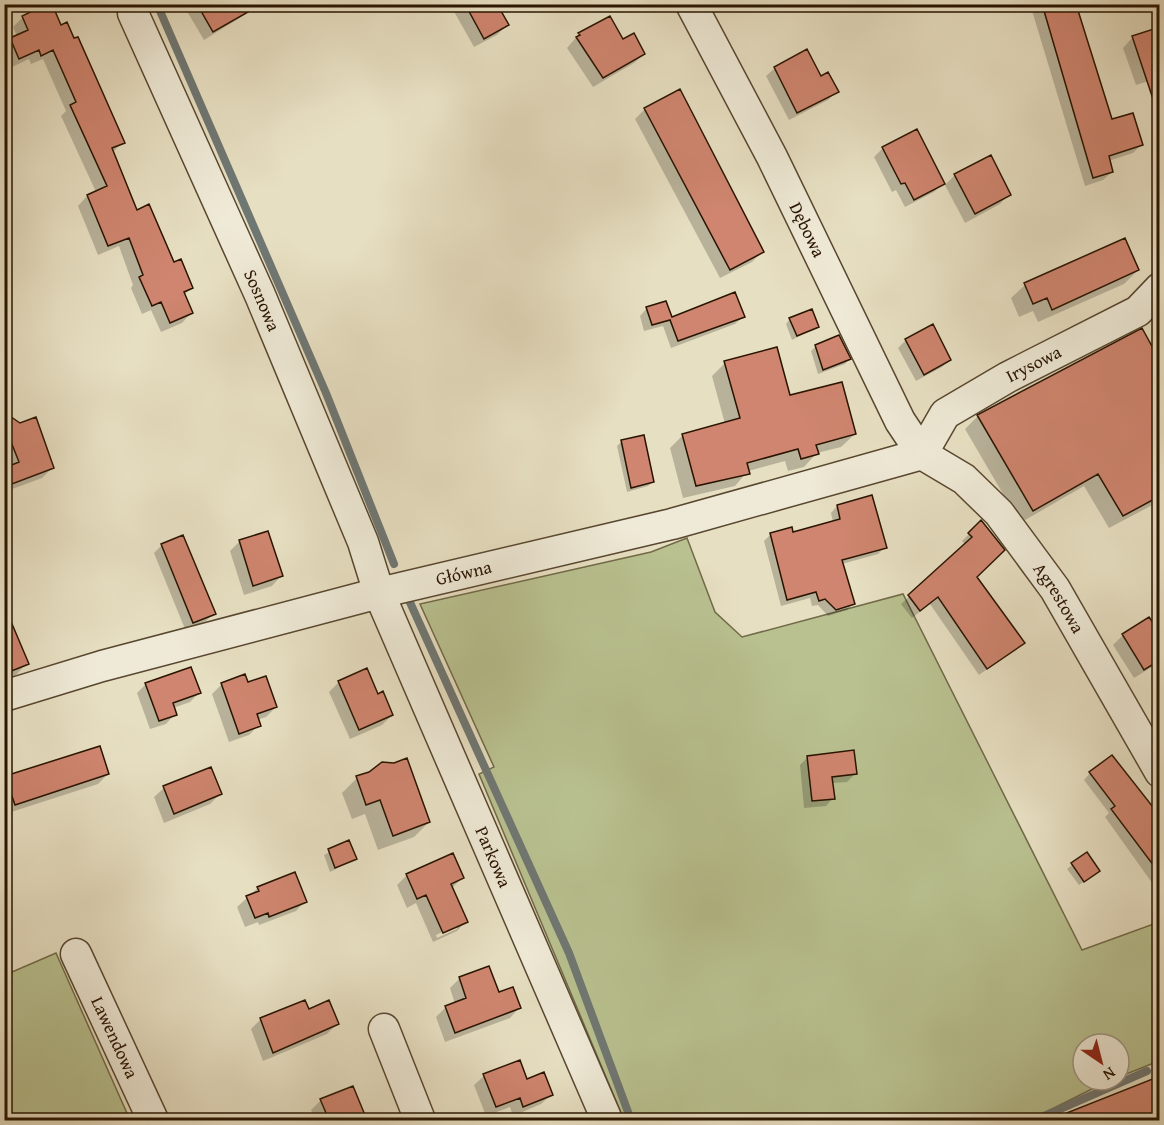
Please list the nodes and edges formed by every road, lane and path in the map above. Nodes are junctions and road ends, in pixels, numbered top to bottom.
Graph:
1 (691, 4) edge
2 (133, 12) dead end
3 (1160, 288) edge
4 (922, 454) junction
5 (379, 593) junction
6 (4, 696) edge
7 (1160, 772) edge
8 (76, 954) dead end
9 (384, 1029) dead end
10 (153, 1120) edge
11 (420, 1120) edge
12 (607, 1120) edge

1 - 4 street, Dębowa
2 - 5 street, Sosnowa
3 - 4 street, Irysowa
4 - 5 street, Główna
4 - 7 street, Agrestowa
5 - 6 street, Główna
5 - 12 street, Parkowa
8 - 10 street, Lawendowa
9 - 11 street

